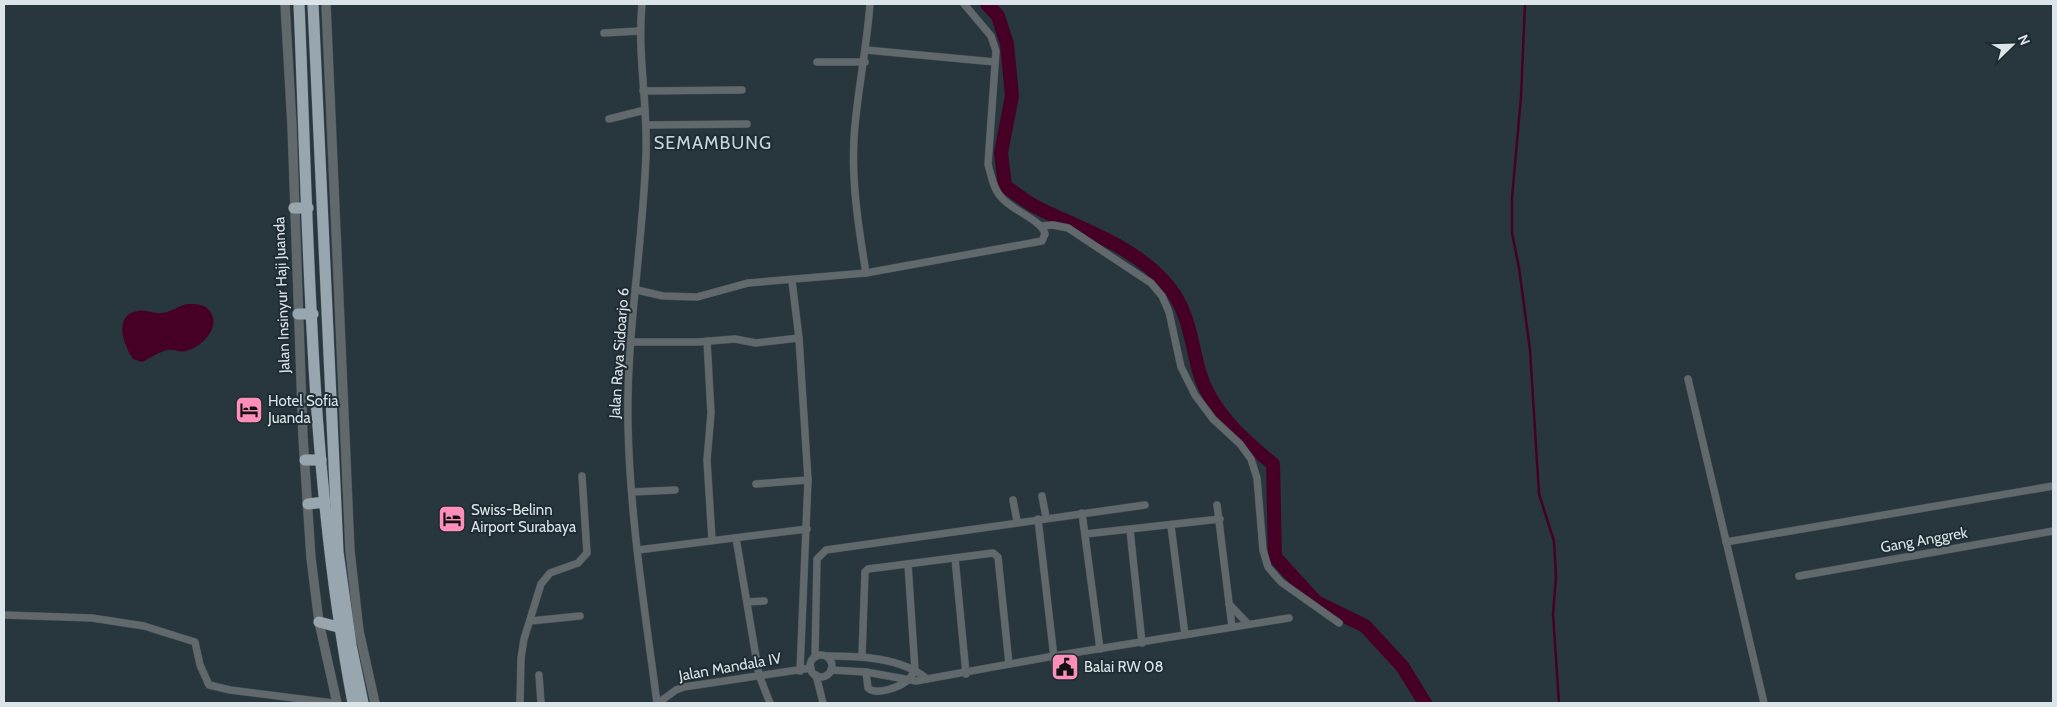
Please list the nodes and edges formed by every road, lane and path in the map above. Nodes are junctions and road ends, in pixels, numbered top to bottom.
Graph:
1 (285, 4) edge
2 (299, 4) edge
3 (314, 4) edge
4 (326, 4) edge
5 (642, 4) edge
6 (870, 4) edge
7 (964, 4) edge
8 (639, 31) junction
9 (604, 33) dead end
10 (866, 50) junction
11 (817, 62) dead end
12 (865, 62) junction
13 (995, 62) junction
14 (742, 90) dead end
15 (643, 91) junction
16 (645, 110) junction
17 (608, 119) dead end
18 (747, 124) dead end
19 (646, 125) junction
20 (294, 208) junction
21 (308, 208) junction
22 (1042, 226) junction
23 (865, 268) junction
24 (792, 281) junction
25 (636, 290) junction
26 (298, 314) junction
27 (313, 314) junction
28 (799, 338) junction
29 (707, 341) junction
30 (630, 342) junction
31 (1688, 380) dead end
32 (305, 460) junction
33 (321, 460) junction
34 (582, 476) dead end
35 (808, 480) junction
36 (756, 484) dead end
37 (2053, 486) edge
38 (675, 490) dead end
39 (632, 492) junction
40 (1042, 496) dead end
41 (1013, 500) dead end
42 (325, 502) junction
43 (308, 504) junction
44 (1145, 505) dead end
45 (1217, 505) dead end
46 (1082, 513) junction
47 (1042, 518) junction
48 (1220, 519) junction
49 (1017, 522) junction
50 (1171, 526) junction
51 (807, 529) junction
52 (1130, 530) junction
53 (2053, 531) edge
54 (1085, 534) junction
55 (736, 538) junction
56 (712, 540) junction
57 (1726, 542) junction
58 (638, 550) junction
59 (344, 551) junction
60 (954, 558) junction
61 (908, 564) junction
62 (1799, 576) dead end
63 (764, 601) dead end
64 (747, 602) junction
65 (1229, 604) junction
66 (4, 615) edge
67 (580, 616) dead end
68 (1289, 618) dead end
69 (530, 621) junction
70 (319, 622) junction
71 (1339, 623) dead end
72 (1248, 624) junction
73 (338, 627) junction
74 (1232, 627) junction
75 (1185, 635) junction
76 (1142, 643) junction
77 (1100, 649) junction
78 (826, 656) junction
79 (862, 656) junction
80 (1054, 656) junction
81 (815, 657) junction
82 (1009, 664) junction
83 (811, 668) junction
84 (832, 670) junction
85 (915, 670) junction
86 (800, 671) junction
87 (866, 672) junction
88 (539, 674) dead end
89 (759, 674) junction
90 (966, 674) junction
91 (1056, 674) dead end
92 (816, 675) junction
93 (909, 679) junction
94 (927, 680) junction
95 (333, 703) edge
96 (337, 703) edge
97 (353, 703) edge
98 (363, 703) edge
99 (375, 703) edge
100 (520, 703) edge
101 (541, 703) edge
102 (657, 703) edge
103 (770, 703) edge
104 (822, 703) edge
105 (1764, 703) edge

1 - 20 street, Jalan Insinyur Haji Juanda
2 - 21 highway, Jalan Insinyur Haji Juanda
3 - 59 highway
4 - 59 street
5 - 8 street, Jalan Raya Sidoarjo 6
6 - 10 street
7 - 13 street
8 - 9 street
8 - 15 street, Jalan Raya Sidoarjo 6
10 - 12 street
10 - 13 street
11 - 12 street
12 - 23 street
13 - 22 street
14 - 15 street
15 - 16 street, Jalan Raya Sidoarjo 6
16 - 17 street
16 - 19 street, Jalan Raya Sidoarjo 6
18 - 19 street
19 - 25 street, Jalan Raya Sidoarjo 6
20 - 21 highway
20 - 26 street, Jalan Insinyur Haji Juanda
21 - 27 highway, Jalan Insinyur Haji Juanda
22 - 23 street
22 - 71 street
23 - 24 street
24 - 25 street
24 - 28 street
25 - 30 street, Jalan Raya Sidoarjo 6
26 - 27 highway
26 - 32 street, Jalan Insinyur Haji Juanda
27 - 33 highway, Jalan Insinyur Haji Juanda
28 - 29 street
28 - 35 street
29 - 30 street
29 - 56 street
30 - 39 street, Jalan Raya Sidoarjo 6
31 - 57 street
32 - 33 highway
32 - 43 street, Jalan Insinyur Haji Juanda
33 - 42 highway, Jalan Insinyur Haji Juanda
34 - 69 street
35 - 36 street
35 - 51 street
37 - 57 street
38 - 39 street
39 - 58 street, Jalan Raya Sidoarjo 6
40 - 47 street
41 - 49 street
42 - 43 highway
42 - 73 highway, Jalan Insinyur Haji Juanda
43 - 70 street, Jalan Insinyur Haji Juanda
44 - 46 street
45 - 48 street
46 - 47 street
46 - 54 street
47 - 49 street
47 - 80 street
48 - 50 street
48 - 65 street
49 - 81 street
50 - 52 street
50 - 75 street
51 - 55 street
51 - 86 street
52 - 54 street
52 - 76 street
53 - 62 street, Gang Anggrek
54 - 77 street
55 - 56 street
55 - 64 street
56 - 58 street
57 - 105 street
58 - 102 street, Jalan Raya Sidoarjo 6
59 - 98 highway
59 - 99 street
60 - 61 street
60 - 82 street
60 - 90 street
61 - 79 street
61 - 85 street
63 - 64 street
64 - 89 street
65 - 72 street
65 - 74 street
66 - 95 street
67 - 69 street
68 - 72 street
69 - 100 street
70 - 73 highway
70 - 96 street, Jalan Insinyur Haji Juanda
72 - 74 street
73 - 97 highway, Jalan Insinyur Haji Juanda
74 - 75 street
75 - 76 street
76 - 77 street
77 - 80 street
78 - 79 street
78 - 81 street
78 - 84 street
79 - 85 street
80 - 82 street
80 - 91 street
81 - 83 street
82 - 90 street
83 - 86 street, Jalan Mandala IV
83 - 92 street
84 - 87 street
84 - 92 street
85 - 93 street
85 - 94 street
86 - 89 street, Jalan Mandala IV
87 - 93 street
87 - 93 street
88 - 101 street
89 - 102 street, Jalan Mandala IV
89 - 103 street
90 - 94 street
92 - 104 street
93 - 94 street

